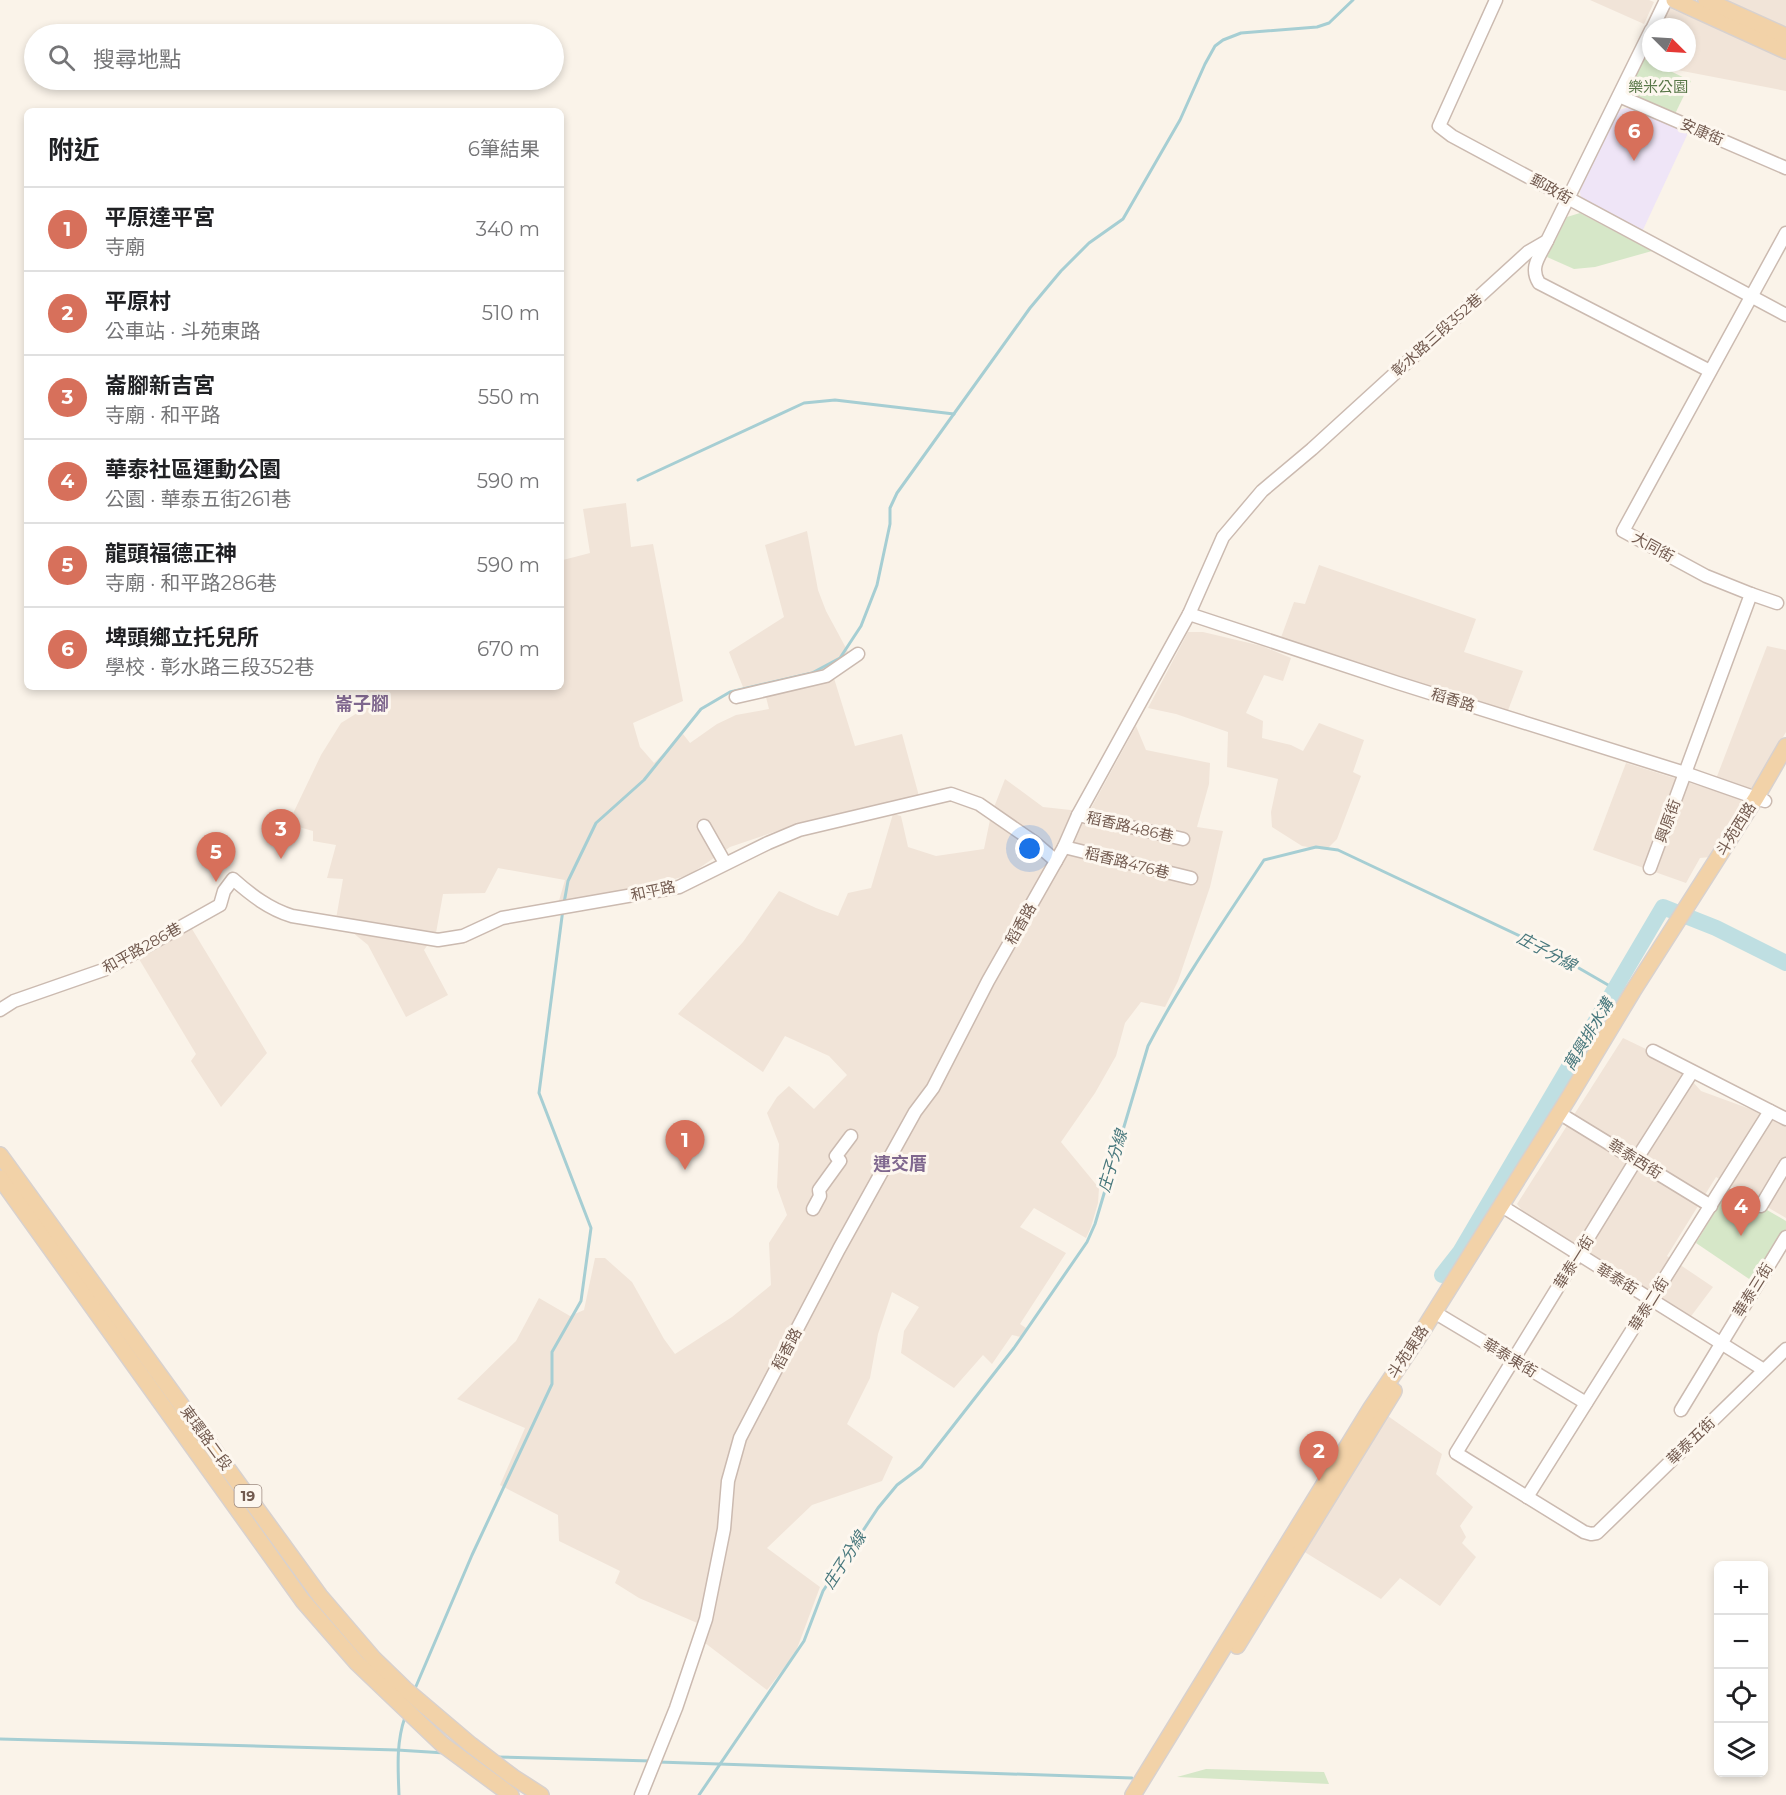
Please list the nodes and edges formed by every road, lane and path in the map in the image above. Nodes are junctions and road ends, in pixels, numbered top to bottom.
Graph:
1 (1496, 0) edge
2 (1666, 0) edge
3 (1674, 0) edge
4 (1706, 0) edge
5 (1657, 18) edge
6 (1786, 36) edge
7 (1642, 49) edge
8 (1786, 51) edge
9 (1619, 96) junction
10 (1786, 168) edge
11 (1568, 197) junction
12 (1786, 233) edge
13 (1547, 241) junction
14 (1752, 296) junction
15 (1786, 315) edge
16 (1710, 371) junction
17 (1751, 594) junction
18 (1777, 603) dead end
19 (1189, 614) junction
20 (858, 654) dead end
21 (736, 697) dead end
22 (1786, 747) edge
23 (1786, 765) edge
24 (1685, 773) junction
25 (1761, 799) junction
26 (1078, 815) junction
27 (704, 826) dead end
28 (1183, 839) dead end
29 (1064, 847) junction
30 (1056, 861) junction
31 (726, 863) junction
32 (1650, 868) dead end
33 (1191, 878) dead end
34 (233, 879) joint
35 (1689, 911) joint
36 (0, 1010) edge
37 (1653, 1051) dead end
38 (1692, 1072) junction
39 (1770, 1111) junction
40 (1563, 1115) junction
41 (1786, 1119) edge
42 (851, 1136) dead end
43 (0, 1155) edge
44 (1636, 1160) junction
45 (1786, 1164) edge
46 (0, 1178) edge
47 (1711, 1206) junction
48 (1761, 1206) dead end
49 (1504, 1208) junction
50 (813, 1209) dead end
51 (1786, 1238) edge
52 (1579, 1255) junction
53 (1651, 1300) junction
54 (1438, 1315) junction
55 (1721, 1343) junction
56 (1786, 1349) edge
57 (1513, 1360) junction
58 (1764, 1370) junction
59 (1586, 1404) junction
60 (1681, 1410) dead end
61 (1527, 1497) junction
62 (511, 1795) edge
63 (541, 1795) edge
64 (641, 1795) edge
65 (1133, 1795) edge
66 (1144, 1795) edge

1 - 11 street, 郵政街
2 - 5 street
3 - 8 main road
4 - 6 main road
7 - 9 street
9 - 10 street, 安康街
9 - 11 street
11 - 13 street
11 - 14 street, 郵政街
12 - 14 street, 大同街
13 - 16 street
13 - 19 street, 彰水路三段352巷
14 - 15 street, 郵政街
14 - 16 street, 大同街
16 - 17 street, 大同街
17 - 18 street
17 - 24 street
19 - 24 street, 稻香路
19 - 26 street, 稻香路
20 - 21 street
22 - 25 main road, 斗苑西路
23 - 25 main road, 斗苑西路
24 - 25 street, 稻香路
24 - 32 street, 興原街
25 - 35 main road, 斗苑西路
26 - 28 street, 稻香路486巷
26 - 29 street, 稻香路
27 - 31 street
29 - 30 street, 稻香路
29 - 33 street, 稻香路476巷
30 - 31 street, 和平路
30 - 64 street, 稻香路
31 - 34 street, 和平路
34 - 36 street, 和平路286巷
35 - 40 main road, 斗苑東路
37 - 38 street
38 - 39 street
38 - 44 street, 華泰一街
39 - 41 street
39 - 47 street, 華泰二街
40 - 44 street, 華泰西街
40 - 49 main road, 斗苑東路
42 - 50 street
43 - 63 main road, 東環路二段 / 19
44 - 47 street, 華泰西街
44 - 52 street, 華泰一街
45 - 48 street
46 - 62 main road, 東環路二段 / 19
47 - 53 street, 華泰二街
49 - 52 street, 華泰街
49 - 54 main road, 斗苑東路
51 - 55 street, 華泰三街
52 - 53 street, 華泰街
52 - 57 street, 華泰一街
53 - 55 street, 華泰街
53 - 59 street, 華泰二街
54 - 57 street, 華泰東街
54 - 65 main road, 斗苑東路
54 - 66 main road, 斗苑東路
55 - 58 street, 華泰街
55 - 60 street, 華泰三街
56 - 58 street, 華泰五街
57 - 59 street, 華泰東街
57 - 61 street, 華泰一街
58 - 61 street, 華泰五街
59 - 61 street, 華泰二街

